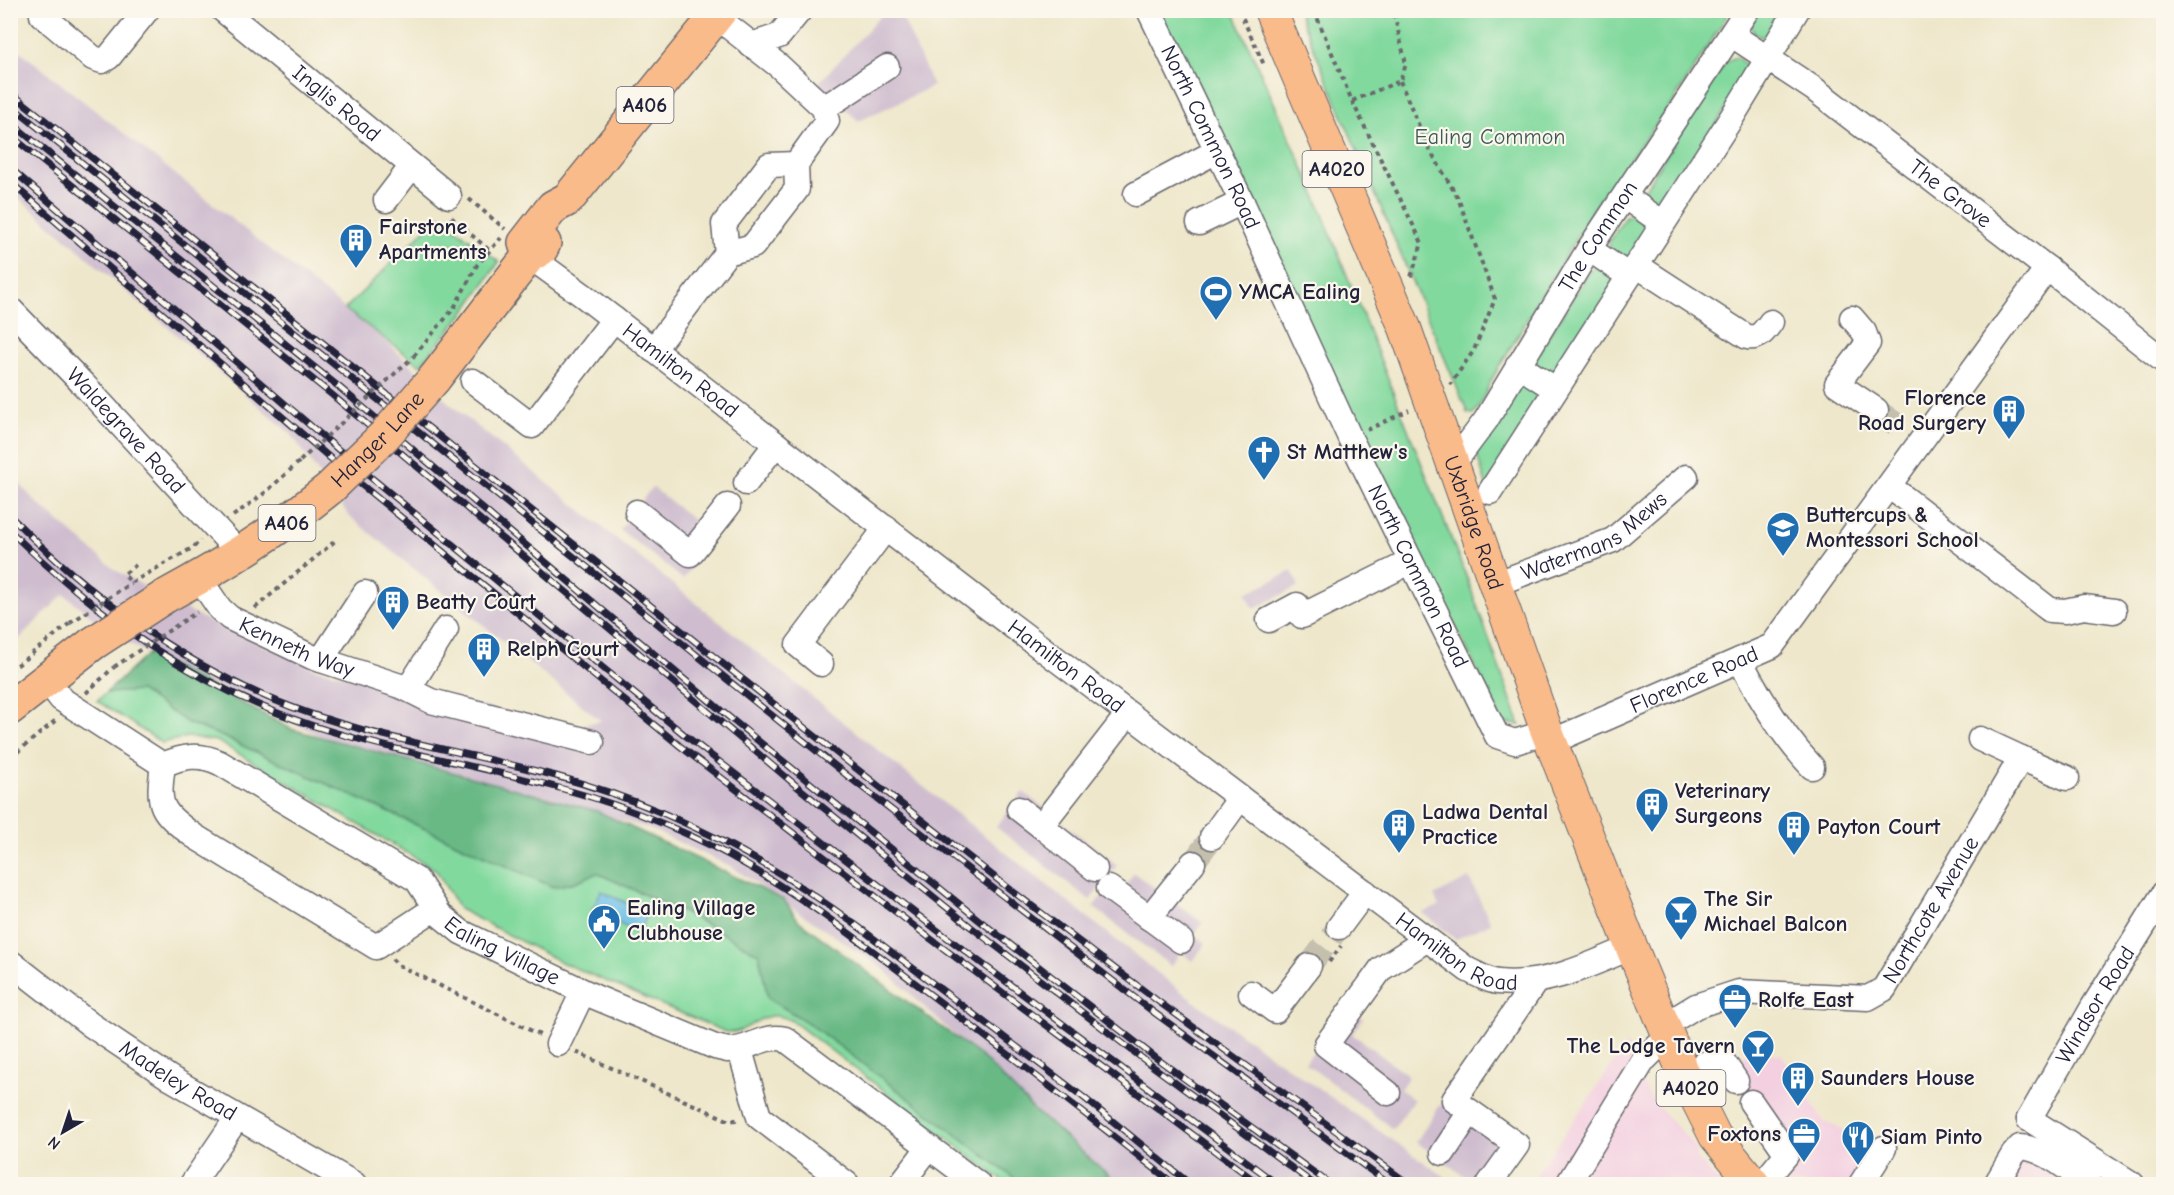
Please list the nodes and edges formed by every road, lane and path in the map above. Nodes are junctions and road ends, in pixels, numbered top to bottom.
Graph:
1 (147, 10) edge
2 (223, 10) edge
3 (800, 10) edge
4 (1149, 10) edge
5 (1270, 10) edge
6 (1314, 10) edge
7 (1393, 10) edge
8 (1748, 10) edge
9 (1797, 10) edge
10 (717, 12) edge
11 (42, 15) dead end
12 (1732, 35) junction
13 (751, 45) junction
14 (1768, 58) junction
15 (887, 67) dead end
16 (1400, 81) junction
17 (1352, 101) junction
18 (824, 108) junction
19 (1217, 152) junction
20 (796, 164) junction
21 (412, 166) junction
22 (1136, 194) dead end
23 (449, 196) junction
24 (1625, 197) junction
25 (386, 200) dead end
26 (1242, 202) junction
27 (1199, 223) dead end
28 (1663, 223) junction
29 (507, 231) dead end
30 (1589, 249) junction
31 (489, 250) dead end
32 (727, 253) junction
33 (529, 256) junction
34 (2047, 268) junction
35 (1633, 270) junction
36 (1410, 281) dead end
37 (10, 309) edge
38 (1851, 318) dead end
39 (614, 319) junction
40 (1771, 322) dead end
41 (653, 350) junction
42 (2163, 361) edge
43 (1518, 365) junction
44 (424, 367) junction
45 (473, 381) dead end
46 (1555, 390) junction
47 (1446, 391) dead end
48 (1411, 409) dead end
49 (1876, 410) tunnel mouth
50 (1350, 438) junction
51 (776, 444) junction
52 (1453, 464) junction
53 (1686, 477) dead end
54 (746, 483) dead end
55 (1889, 486) junction
56 (1490, 492) dead end
57 (728, 506) dead end
58 (637, 512) dead end
59 (229, 519) dead end
60 (886, 528) junction
61 (200, 540) dead end
62 (335, 541) dead end
63 (240, 554) junction
64 (1410, 562) junction
65 (136, 565) dead end
66 (199, 578) junction
67 (131, 583) junction
68 (1495, 584) junction
69 (365, 593) dead end
70 (2114, 611) dead end
71 (197, 612) dead end
72 (1269, 620) dead end
73 (239, 622) junction
74 (446, 629) dead end
75 (92, 645) junction
76 (321, 660) junction
77 (1740, 660) junction
78 (821, 663) dead end
79 (10, 671) edge
80 (46, 680) junction
81 (408, 685) junction
82 (81, 697) dead end
83 (12, 704) edge
84 (63, 713) dead end
85 (1128, 714) junction
86 (1549, 737) junction
87 (1980, 739) dead end
88 (592, 742) dead end
89 (10, 758) edge
90 (2021, 758) junction
91 (163, 765) junction
92 (1812, 767) dead end
93 (2067, 778) dead end
94 (1240, 798) junction
95 (1019, 809) dead end
96 (1041, 826) junction
97 (1212, 837) tunnel mouth
98 (1193, 862) tunnel mouth
99 (1365, 892) junction
100 (2163, 893) edge
101 (434, 909) junction
102 (1149, 918) junction
103 (1339, 927) tunnel mouth
104 (1426, 940) junction
105 (1181, 941) dead end
106 (1632, 947) junction
107 (10, 962) edge
108 (1309, 966) tunnel mouth
109 (1536, 981) junction
110 (584, 992) junction
111 (1251, 993) dead end
112 (1668, 1032) junction
113 (558, 1044) dead end
114 (740, 1050) junction
115 (1684, 1074) junction
116 (1736, 1081) dead end
117 (1388, 1093) dead end
118 (1751, 1102) dead end
119 (1470, 1112) junction
120 (237, 1118) junction
121 (2029, 1119) junction
122 (929, 1148) junction
123 (1884, 1148) dead end
124 (2038, 1152) junction
125 (1443, 1153) dead end
126 (192, 1185) edge
127 (354, 1185) edge
128 (847, 1185) edge
129 (901, 1185) edge
130 (978, 1185) edge
131 (1489, 1185) edge
132 (1568, 1185) edge
133 (1754, 1185) edge
134 (1762, 1185) edge
135 (1861, 1185) edge
136 (1996, 1185) edge
137 (2090, 1185) edge
138 (2132, 1185) edge

1 - 11 street
2 - 21 street, Inglis Road
3 - 13 street
4 - 19 street, North Common Road
5 - 52 main road, Uxbridge Road / A4020
6 - 17 path
7 - 16 path
8 - 12 street, The Common
9 - 14 street
10 - 13 street
10 - 33 highway, Hanger Lane / A406
12 - 14 street, The Grove
12 - 24 street, The Common
13 - 18 street
14 - 28 street
14 - 34 street, The Grove
15 - 18 street
16 - 17 path
16 - 47 path
17 - 36 path
18 - 20 street
19 - 22 street
19 - 26 street, North Common Road
20 - 32 street
20 - 32 street
21 - 23 street, Inglis Road
21 - 25 street
23 - 29 path
23 - 31 path
24 - 28 street
24 - 30 street, The Common
26 - 27 street
26 - 50 street, North Common Road
28 - 35 street
30 - 35 street
30 - 43 street, The Common
32 - 41 street
33 - 39 street, Hamilton Road
33 - 44 highway, Hanger Lane / A406
34 - 42 street, The Grove
34 - 55 street, Florence Road
35 - 40 street
35 - 46 street
37 - 63 street, Waldegrave Road
38 - 49 street
39 - 41 street, Hamilton Road
39 - 45 street
41 - 51 street, Hamilton Road
43 - 46 street
43 - 52 street, The Common
44 - 59 path, Hanger Lane, bridge
44 - 63 highway, Hanger Lane / A406, bridge
46 - 56 street
48 - 50 path
50 - 64 street, North Common Road
51 - 54 street
51 - 60 street, Hamilton Road
52 - 68 main road, Uxbridge Road / A4020
53 - 68 street, Watermans Mews
55 - 70 street
55 - 77 street, Florence Road
57 - 58 street
60 - 78 street
60 - 85 street, Hamilton Road
61 - 67 path
62 - 73 path
63 - 66 highway, Hanger Lane / A406
64 - 72 street
64 - 86 street, North Common Road
65 - 67 path
66 - 73 street, Kenneth Way
66 - 75 highway, Hanger Lane / A406, bridge
67 - 75 path, bridge
68 - 86 main road, Uxbridge Road / A4020
69 - 76 street
71 - 75 path, bridge
73 - 76 street, Kenneth Way
74 - 81 street
75 - 79 path
75 - 80 highway, Hanger Lane / A406
75 - 82 path
76 - 81 street, Kenneth Way
77 - 86 street, Florence Road
77 - 92 street
80 - 83 highway, Hanger Lane / A406
80 - 91 street
81 - 88 street, Kenneth Way
84 - 89 path
85 - 94 street, Hamilton Road
85 - 96 street
86 - 106 main road, Uxbridge Road / A4020
87 - 90 street
90 - 93 street
90 - 112 street, Northcote Avenue
91 - 101 street, Ealing Village
91 - 101 street
94 - 97 street
94 - 99 street, Hamilton Road
95 - 96 street
96 - 102 street
98 - 102 street
99 - 103 street
99 - 104 street, Hamilton Road
100 - 121 street, Windsor Road
101 - 110 street, Ealing Village
102 - 105 street
104 - 109 street, Hamilton Road
104 - 117 street
106 - 109 street, Hamilton Road
106 - 112 main road, Uxbridge Road / A4020
107 - 120 street, Madeley Road
108 - 111 street
109 - 119 street
110 - 113 street
110 - 114 street, Ealing Village
112 - 115 main road, A4020
112 - 132 street, Northcote Avenue
114 - 122 street
114 - 128 street
115 - 116 street
115 - 133 main road, A4020
118 - 134 street
119 - 125 street
119 - 131 street
120 - 126 street
120 - 127 street, Madeley Road
121 - 124 street
121 - 138 street
122 - 129 street
122 - 130 street
123 - 135 street
124 - 136 street
124 - 137 street

